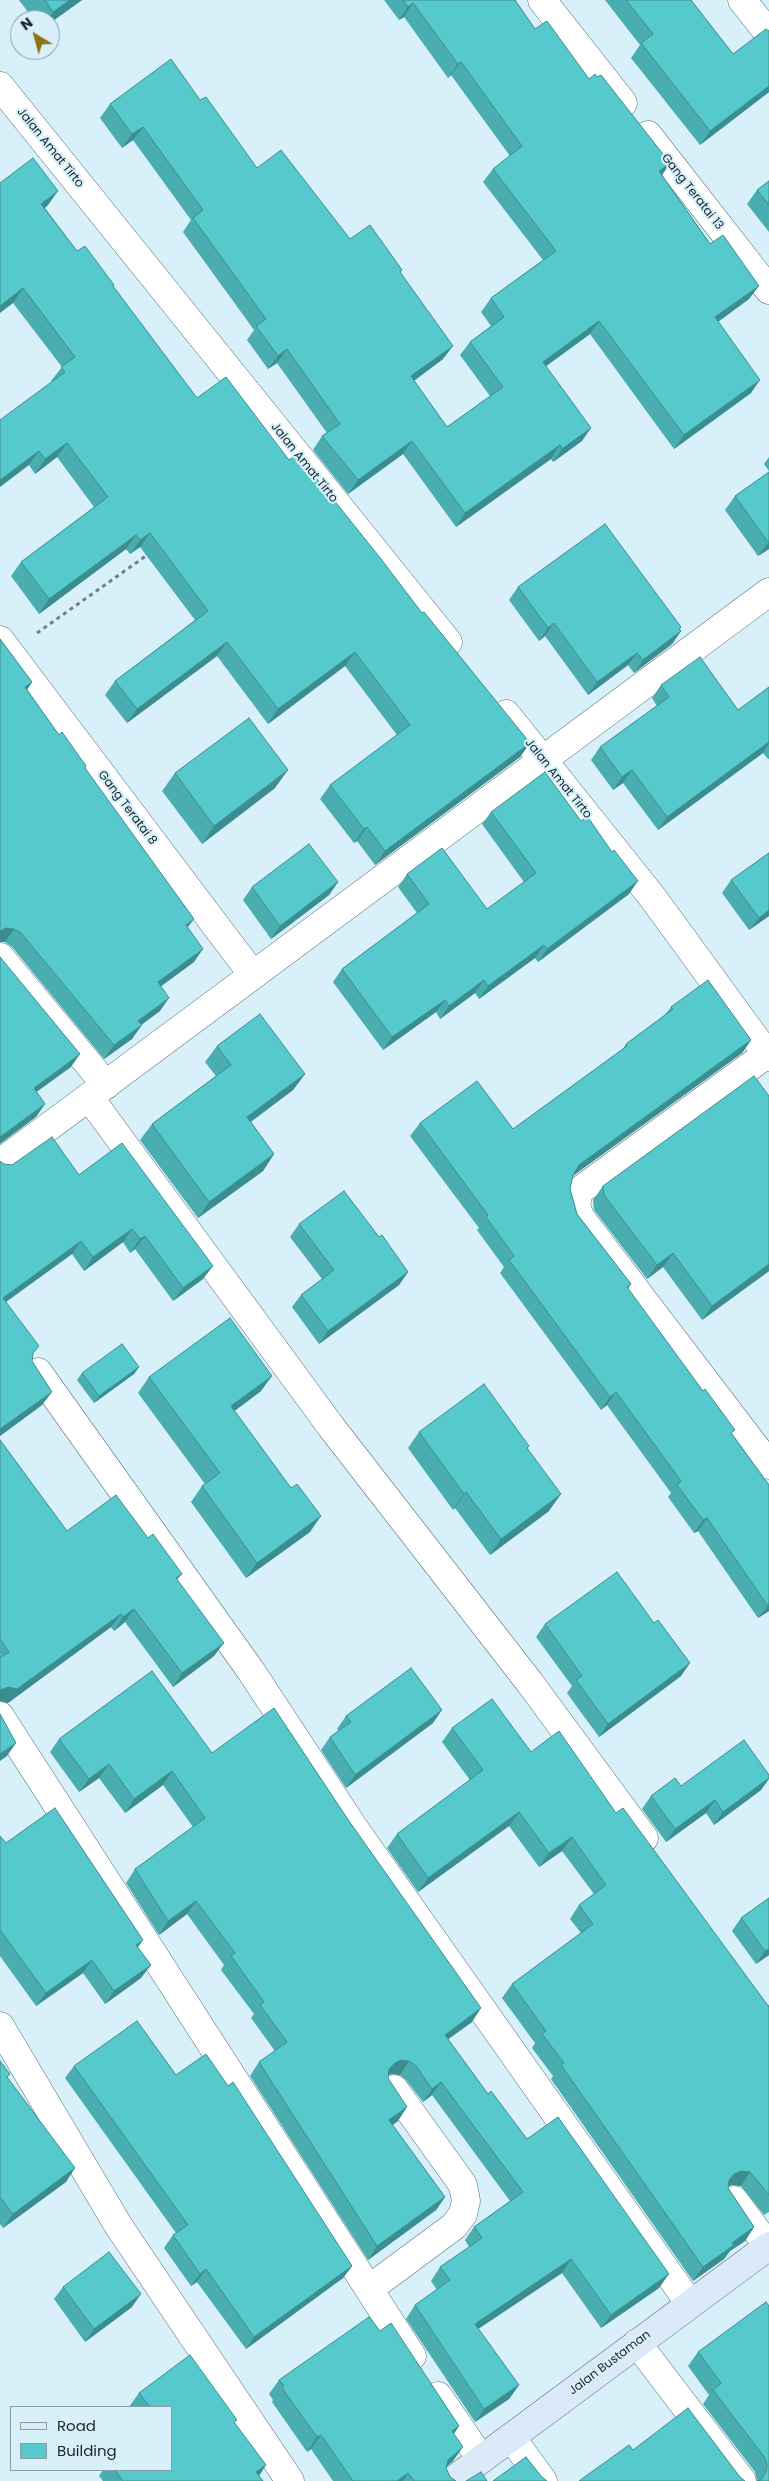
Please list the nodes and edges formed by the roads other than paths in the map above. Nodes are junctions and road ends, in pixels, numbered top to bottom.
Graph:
1 (542, 0) edge
2 (742, 0) edge
3 (769, 34) edge
4 (0, 86) edge
5 (769, 290) edge
6 (769, 592) edge
7 (5, 646) edge
8 (462, 659) edge
9 (493, 697) edge
10 (542, 759) junction
11 (0, 957) edge
12 (253, 975) junction
13 (768, 1056) edge
14 (97, 1091) junction
15 (0, 1163) edge
16 (38, 1372) edge
17 (769, 1465) edge
18 (0, 1716) edge
19 (658, 1857) edge
20 (0, 2026) edge
21 (394, 2089) edge
22 (734, 2200) edge
23 (769, 2246) edge
24 (369, 2289) junction
25 (690, 2304) junction
26 (637, 2343) junction
27 (510, 2437) junction
28 (481, 2459) junction
29 (290, 2481) edge
30 (452, 2481) edge
31 (543, 2481) edge
32 (742, 2481) edge

1 - 5 street, Gang Teratai 13
2 - 3 street
4 - 8 street, Jalan Amat Tirto
6 - 10 street
7 - 12 street, Gang Teratai 8
9 - 10 street, Jalan Amat Tirto
10 - 12 street
10 - 13 street, Jalan Amat Tirto
11 - 14 street
12 - 14 street
13 - 17 street
14 - 15 street
14 - 19 street
16 - 25 street
18 - 24 street
20 - 29 street
21 - 24 street
22 - 23 street
23 - 25 main road, Jalan Bustaman
24 - 28 street
25 - 26 main road, Jalan Bustaman
26 - 27 main road, Jalan Bustaman
26 - 32 street
27 - 28 main road, Jalan Bustaman
27 - 31 street
28 - 30 main road, Jalan Bustaman

